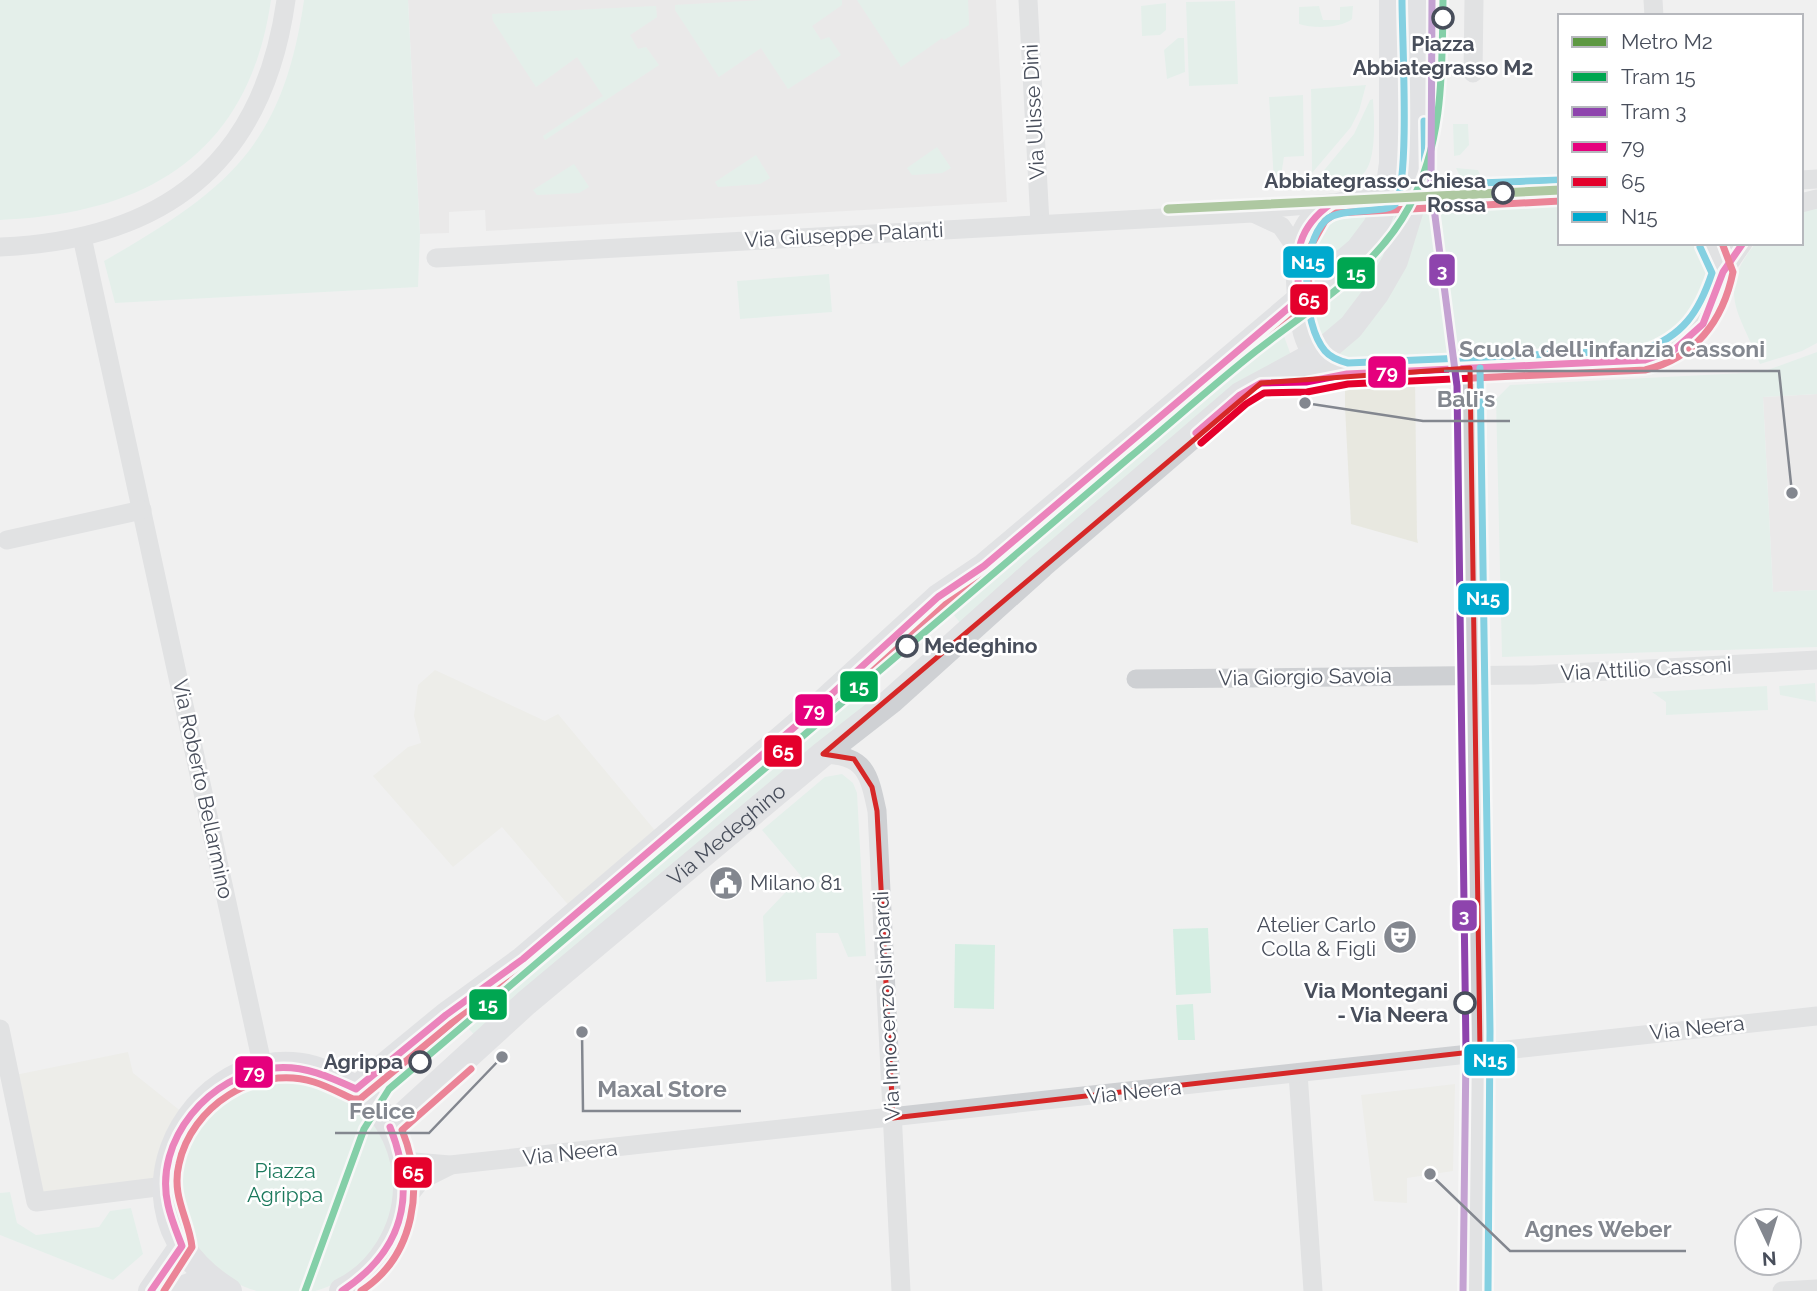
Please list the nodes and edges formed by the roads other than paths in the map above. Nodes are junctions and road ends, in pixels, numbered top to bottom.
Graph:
1 (286, 0) edge
2 (1028, 0) edge
3 (1391, 0) edge
4 (1416, 0) edge
5 (1474, 0) edge
6 (1473, 73) dead end
7 (1558, 190) edge
8 (1415, 197) junction
9 (1387, 198) junction
10 (1332, 203) junction
11 (1253, 213) junction
12 (1040, 223) junction
13 (82, 237) junction
14 (1711, 245) edge
15 (1742, 245) edge
16 (0, 247) edge
17 (1297, 249) junction
18 (436, 258) dead end
19 (1723, 272) junction
20 (1299, 299) junction
21 (1314, 354) junction
22 (1471, 368) junction
23 (1347, 374) junction
24 (1261, 383) junction
25 (142, 510) junction
26 (7, 540) dead end
27 (1817, 660) edge
28 (1475, 674) junction
29 (1136, 680) dead end
30 (823, 754) junction
31 (1817, 1016) edge
32 (0, 1029) edge
33 (1480, 1051) junction
34 (263, 1068) junction
35 (1298, 1073) junction
36 (356, 1089) junction
37 (892, 1118) junction
38 (390, 1127) junction
39 (403, 1161) junction
40 (450, 1166) junction
41 (165, 1186) junction
42 (405, 1200) junction
43 (182, 1246) junction
44 (219, 1285) edge
45 (1817, 1289) edge
46 (151, 1291) edge
47 (177, 1291) edge
48 (342, 1291) edge
49 (901, 1291) edge
50 (1313, 1291) edge
51 (1477, 1291) edge
52 (1782, 1291) edge

1 - 13 street
2 - 12 street, Via Ulisse Dini
3 - 9 main road, Via Medeghino
4 - 8 main road, Via Medeghino
5 - 6 street
7 - 8 street
8 - 9 street
8 - 21 main road, Via Medeghino
9 - 10 street
9 - 20 main road, Via Medeghino
10 - 11 street, Via Giuseppe Palanti
10 - 17 street
11 - 12 street, Via Giuseppe Palanti
11 - 17 street
12 - 18 street, Via Giuseppe Palanti
13 - 16 street
13 - 25 street, Via Roberto Bellarmino
14 - 19 street
15 - 19 street
17 - 20 street
19 - 22 street
20 - 21 street
20 - 36 main road, Via Medeghino
21 - 23 street
21 - 24 main road, Via Medeghino
22 - 23 street
22 - 28 street
23 - 24 street
24 - 30 main road, Via Medeghino
25 - 26 street
25 - 34 street, Via Roberto Bellarmino
27 - 28 street, Via Attilio Cassoni
28 - 29 street, Via Giorgio Savoia
28 - 33 street
30 - 37 street, Via Innocenzo Isimbardi
30 - 38 main road, Via Medeghino
31 - 33 street, Via Neera
32 - 41 street
33 - 35 street, Via Neera
33 - 51 street
34 - 36 main road
34 - 41 main road
35 - 37 street, Via Neera
35 - 50 street
36 - 38 main road
37 - 40 street, Via Neera
37 - 49 street, Via Innocenzo Isimbardi
38 - 39 main road
39 - 40 street, Via Neera
39 - 42 main road
40 - 42 street, Via Neera
41 - 43 main road
42 - 48 main road
43 - 44 main road
43 - 46 main road
44 - 47 main road
45 - 52 street

